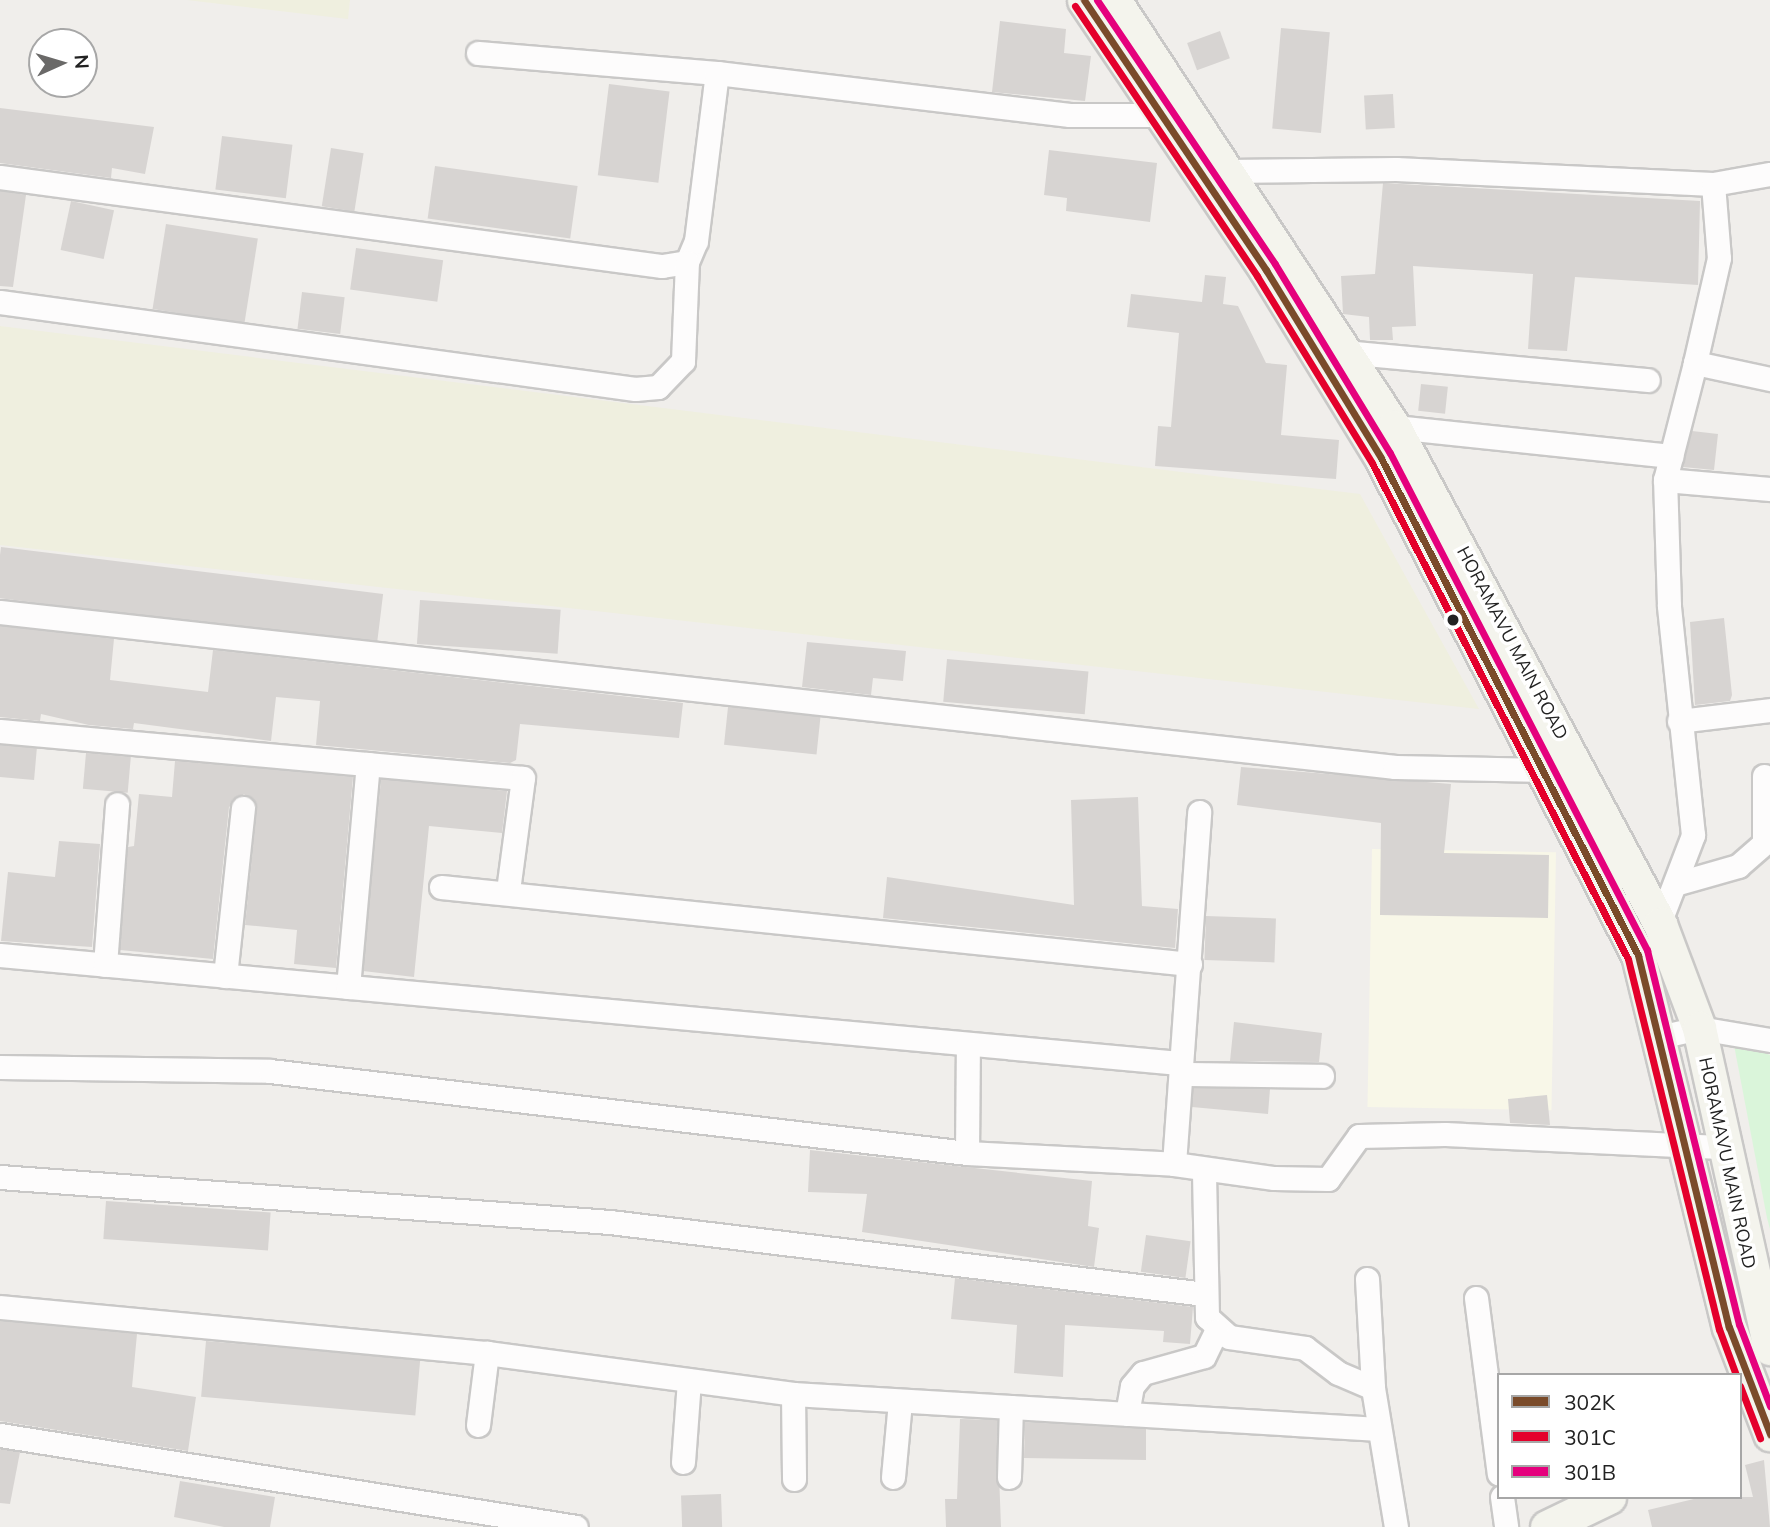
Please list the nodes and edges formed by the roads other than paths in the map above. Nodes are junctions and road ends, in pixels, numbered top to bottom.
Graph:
1 (1084, 0) edge
2 (1114, 0) edge
3 (478, 53) dead end
4 (718, 73) junction
5 (1175, 114) junction
6 (1228, 172) junction
7 (1770, 174) edge
8 (0, 177) edge
9 (1713, 184) junction
10 (687, 262) junction
11 (0, 302) edge
12 (1330, 352) junction
13 (1695, 363) junction
14 (1770, 379) edge
15 (1648, 380) dead end
16 (1359, 423) junction
17 (1394, 427) junction
18 (1671, 456) junction
19 (1665, 480) junction
20 (1770, 489) edge
21 (0, 612) edge
22 (1770, 710) edge
23 (1679, 721) junction
24 (0, 731) edge
25 (368, 764) junction
26 (1547, 770) junction
27 (1764, 776) dead end
28 (117, 804) dead end
29 (243, 808) dead end
30 (1199, 812) dead end
31 (1675, 884) junction
32 (441, 887) dead end
33 (508, 890) junction
34 (1660, 924) junction
35 (1638, 955) junction
36 (0, 956) edge
37 (1190, 964) junction
38 (106, 965) junction
39 (225, 976) junction
40 (348, 987) junction
41 (1699, 1028) junction
42 (1658, 1037) junction
43 (1770, 1040) edge
44 (968, 1044) junction
45 (0, 1067) edge
46 (1180, 1069) junction
47 (1322, 1076) dead end
48 (1725, 1146) junction
49 (1685, 1148) junction
50 (967, 1153) junction
51 (1174, 1164) junction
52 (1204, 1173) junction
53 (0, 1177) edge
54 (1367, 1279) dead end
55 (1205, 1294) junction
56 (1476, 1298) dead end
57 (0, 1307) edge
58 (1216, 1331) junction
59 (1770, 1348) edge
60 (487, 1353) junction
61 (689, 1380) junction
62 (1373, 1388) junction
63 (793, 1394) junction
64 (900, 1401) junction
65 (1011, 1408) junction
66 (1126, 1415) junction
67 (478, 1425) dead end
68 (1761, 1427) edge
69 (1379, 1429) junction
70 (0, 1435) edge
71 (1497, 1459) edge
72 (683, 1462) dead end
73 (894, 1477) dead end
74 (1009, 1477) dead end
75 (794, 1479) dead end
76 (1502, 1499) edge
77 (1605, 1499) edge
78 (576, 1527) edge
79 (1396, 1527) edge
80 (1506, 1527) edge
81 (1547, 1527) edge

1 - 5 main road, HORAMAVU MAIN ROAD
2 - 5 main road, HORAMAVU MAIN ROAD
3 - 4 street
4 - 5 street
4 - 10 street
5 - 6 main road, HORAMAVU MAIN ROAD
5 - 12 main road, HORAMAVU MAIN ROAD
6 - 9 street
6 - 12 main road, HORAMAVU MAIN ROAD
7 - 9 street
8 - 10 street
9 - 13 street
10 - 11 street
12 - 15 street
12 - 16 main road, HORAMAVU MAIN ROAD
12 - 17 main road, HORAMAVU MAIN ROAD
13 - 14 street
13 - 18 street
16 - 17 street
16 - 26 main road, HORAMAVU MAIN ROAD
17 - 18 street
17 - 34 main road, HORAMAVU MAIN ROAD
18 - 19 street
19 - 20 street
19 - 23 street
21 - 26 street
22 - 23 street
23 - 31 street
24 - 25 street
25 - 33 street
25 - 40 street
26 - 35 main road, HORAMAVU MAIN ROAD
27 - 31 street
28 - 38 street
29 - 39 street
30 - 37 street
31 - 34 street
32 - 33 street
33 - 37 street
34 - 35 street
34 - 41 main road, HORAMAVU MAIN ROAD
35 - 42 main road, HORAMAVU MAIN ROAD
36 - 38 street
37 - 46 street
38 - 39 street
39 - 40 street
40 - 44 street
41 - 42 street
41 - 43 street
41 - 48 main road, HORAMAVU MAIN ROAD
42 - 49 main road, HORAMAVU MAIN ROAD
44 - 46 street
44 - 50 street
45 - 50 street
46 - 47 street
46 - 51 street
48 - 49 street
48 - 59 main road, HORAMAVU MAIN ROAD
49 - 52 street
49 - 68 main road, HORAMAVU MAIN ROAD
50 - 51 street
51 - 52 street
52 - 55 street
53 - 55 street
54 - 62 street
55 - 58 street
56 - 71 street
57 - 60 street
58 - 62 street
58 - 66 street
60 - 61 street
60 - 67 street
61 - 63 street
61 - 72 street
62 - 69 street
63 - 64 street
63 - 75 street
64 - 65 street
64 - 73 street
65 - 66 street
65 - 74 street
66 - 69 street
69 - 79 street
70 - 78 street
76 - 80 street
77 - 81 main road

